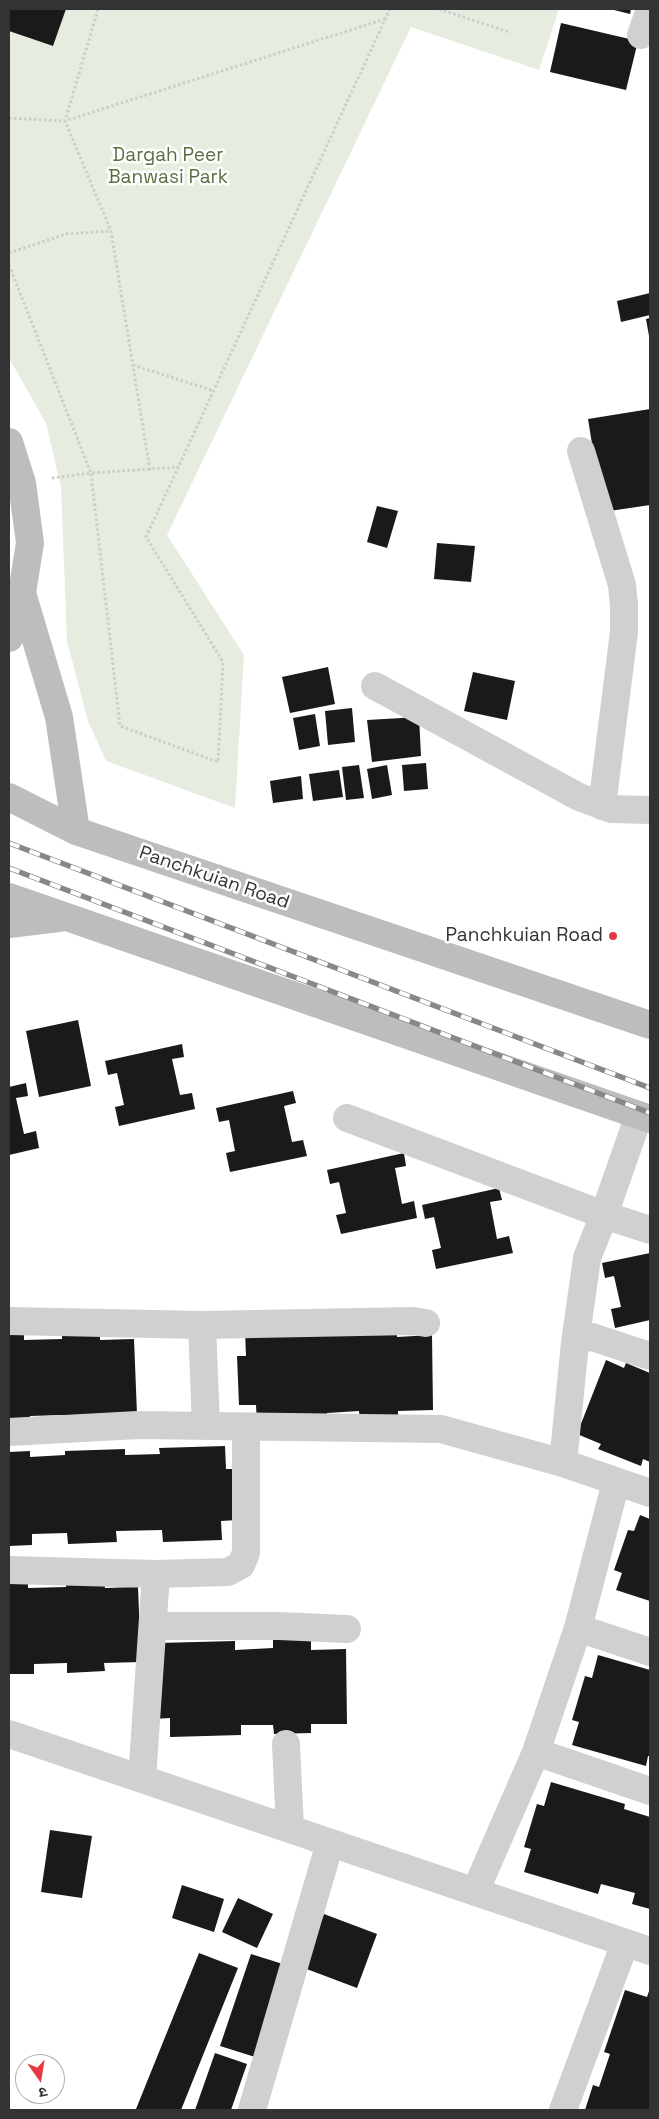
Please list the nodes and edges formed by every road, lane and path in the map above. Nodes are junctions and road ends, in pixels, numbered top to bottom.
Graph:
1 (98, 9) edge
2 (390, 9) edge
3 (439, 9) edge
4 (650, 9) edge
5 (385, 19) junction
6 (509, 32) dead end
7 (641, 35) dead end
8 (9, 118) edge
9 (65, 121) junction
10 (111, 231) junction
11 (9, 253) edge
12 (9, 265) edge
13 (133, 366) junction
14 (214, 391) junction
15 (9, 442) edge
16 (581, 452) dead end
17 (179, 467) junction
18 (150, 470) junction
19 (91, 473) junction
20 (22, 484) junction
21 (22, 593) junction
22 (9, 638) edge
23 (375, 686) dead end
24 (9, 797) edge
25 (602, 806) junction
26 (650, 810) edge
27 (76, 831) junction
28 (9, 897) edge
29 (68, 917) junction
30 (9, 924) edge
31 (650, 1025) edge
32 (644, 1117) edge
33 (347, 1118) dead end
34 (604, 1214) junction
35 (650, 1230) edge
36 (9, 1321) edge
37 (426, 1323) dead end
38 (202, 1326) junction
39 (576, 1344) junction
40 (650, 1356) edge
41 (206, 1426) junction
42 (246, 1427) junction
43 (9, 1432) edge
44 (563, 1463) junction
45 (616, 1482) junction
46 (650, 1493) edge
47 (9, 1570) edge
48 (156, 1574) junction
49 (153, 1626) junction
50 (578, 1628) junction
51 (347, 1629) dead end
52 (650, 1652) edge
53 (9, 1734) edge
54 (286, 1744) dead end
55 (536, 1752) junction
56 (142, 1779) junction
57 (650, 1791) edge
58 (290, 1829) junction
59 (330, 1843) junction
60 (474, 1892) junction
61 (624, 1943) junction
62 (650, 1952) edge
63 (252, 2110) edge
64 (563, 2110) edge

1 - 9 path
2 - 5 path
3 - 6 path
4 - 7 street
5 - 9 path
5 - 14 path
8 - 9 path
9 - 10 path
10 - 11 path
10 - 13 path
12 - 19 path
13 - 14 path
13 - 18 path
14 - 17 path
15 - 20 main road
16 - 25 street
17 - 18 path
17 - 19 path
18 - 19 path
19 - 20 path
20 - 21 main road
21 - 22 main road
21 - 27 main road
23 - 25 street
24 - 27 main road, Panchkuian Road
25 - 26 street
27 - 31 main road, Panchkuian Road
28 - 29 main road
29 - 30 main road
29 - 32 main road
32 - 34 street
33 - 34 street
34 - 35 street
34 - 39 street
36 - 38 street
37 - 38 street
38 - 41 street
39 - 40 street
39 - 44 street
41 - 42 street
41 - 43 street
42 - 44 street
42 - 48 street
44 - 45 street
45 - 46 street
45 - 50 street
47 - 48 street
48 - 49 street
49 - 51 street
49 - 56 street
50 - 52 street
50 - 55 street
53 - 56 street
54 - 58 street
55 - 57 street
55 - 60 street
56 - 58 street
58 - 59 street
59 - 60 street
59 - 63 street
60 - 61 street
61 - 62 street
61 - 64 street

